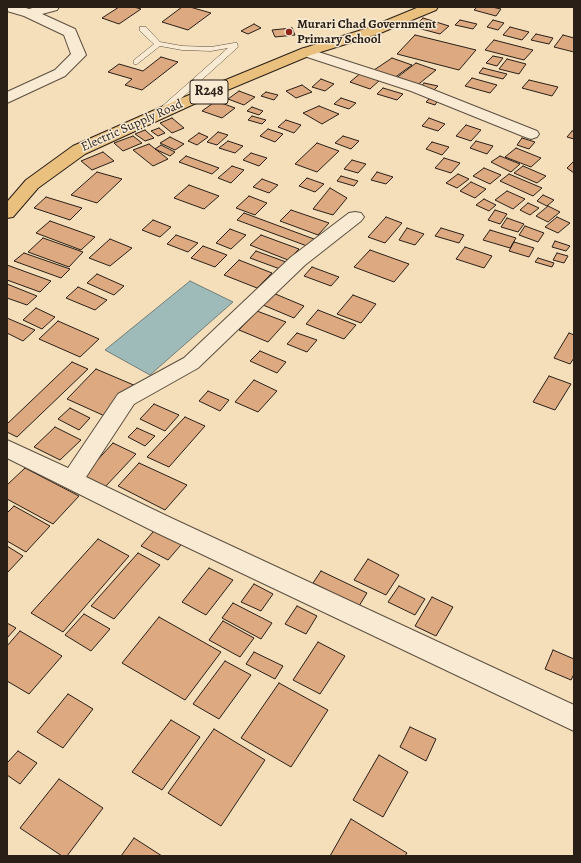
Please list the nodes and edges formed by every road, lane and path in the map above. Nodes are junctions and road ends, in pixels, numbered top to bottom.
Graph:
1 (7, 7) edge
2 (52, 7) edge
3 (431, 7) edge
4 (29, 13) junction
5 (143, 29) dead end
6 (158, 44) junction
7 (306, 52) junction
8 (136, 62) dead end
9 (7, 98) edge
10 (159, 114) junction
11 (531, 134) dead end
12 (7, 213) edge
13 (355, 217) dead end
14 (7, 448) edge
15 (72, 480) junction
16 (574, 718) edge

1 - 4 street
2 - 4 street
3 - 7 main road, Electric Supply Road / R248
4 - 9 street
5 - 6 lane
6 - 8 lane
6 - 10 lane
7 - 10 main road, Electric Supply Road / R248
7 - 11 street
10 - 12 main road, Electric Supply Road / R248
13 - 15 street
14 - 15 street
15 - 16 street

